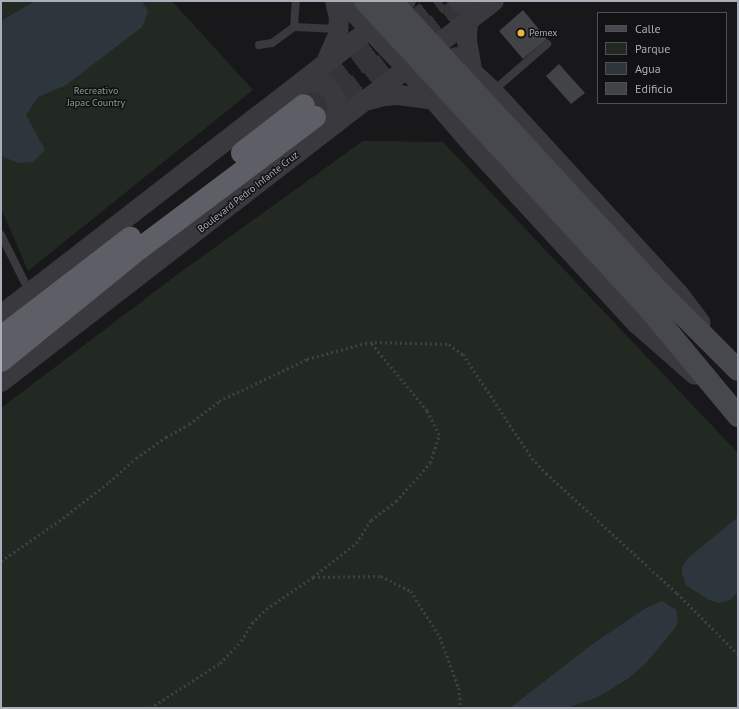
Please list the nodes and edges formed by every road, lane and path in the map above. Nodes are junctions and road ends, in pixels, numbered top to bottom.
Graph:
1 (296, 1) edge
2 (335, 1) edge
3 (343, 1) edge
4 (364, 1) edge
5 (458, 1) edge
6 (401, 2) edge
7 (491, 3) edge
8 (468, 20) junction
9 (294, 27) junction
10 (338, 29) junction
11 (370, 30) junction
12 (441, 42) junction
13 (547, 44) dead end
14 (259, 45) dead end
15 (324, 66) junction
16 (407, 68) junction
17 (473, 74) junction
18 (493, 91) junction
19 (434, 100) junction
20 (312, 109) junction
21 (354, 109) junction
22 (1, 235) edge
23 (30, 293) junction
24 (650, 296) junction
25 (1, 315) edge
26 (1, 337) edge
27 (370, 342) junction
28 (1, 361) edge
29 (738, 370) edge
30 (1, 382) edge
31 (719, 394) junction
32 (738, 416) edge
33 (1, 561) edge
34 (313, 577) junction
35 (738, 654) edge
36 (150, 708) edge
37 (461, 708) edge

1 - 9 lane
2 - 10 street
3 - 11 street
4 - 24 main road, bridge
5 - 7 street
6 - 11 street, Boulevard Pedro Infante Cruz
6 - 12 street
6 - 24 main road, bridge
7 - 8 street, Boulevard Pedro Infante Cruz
8 - 12 street, Boulevard Pedro Infante Cruz
8 - 17 street
9 - 10 lane
9 - 14 lane
10 - 15 street
11 - 15 street, Boulevard Pedro Infante Cruz
11 - 16 street
12 - 16 street, Boulevard Pedro Infante Cruz
12 - 17 street
13 - 18 lane
15 - 20 street, Boulevard Pedro Infante Cruz
16 - 19 street
16 - 21 street, Boulevard Pedro Infante Cruz
17 - 18 street
18 - 29 street
19 - 21 street
19 - 31 street
20 - 21 street, Boulevard Pedro Infante Cruz
20 - 23 street, Boulevard Pedro Infante Cruz
20 - 26 highway, Boulevard Pedro Infante Cruz
20 - 28 highway, Boulevard Pedro Infante Cruz
20 - 30 street, Boulevard Pedro Infante Cruz
22 - 23 lane
23 - 25 street, Boulevard Pedro Infante Cruz
24 - 29 main road
24 - 31 main road
27 - 33 path
27 - 34 path
27 - 35 path
31 - 32 main road
34 - 36 path
34 - 37 path

